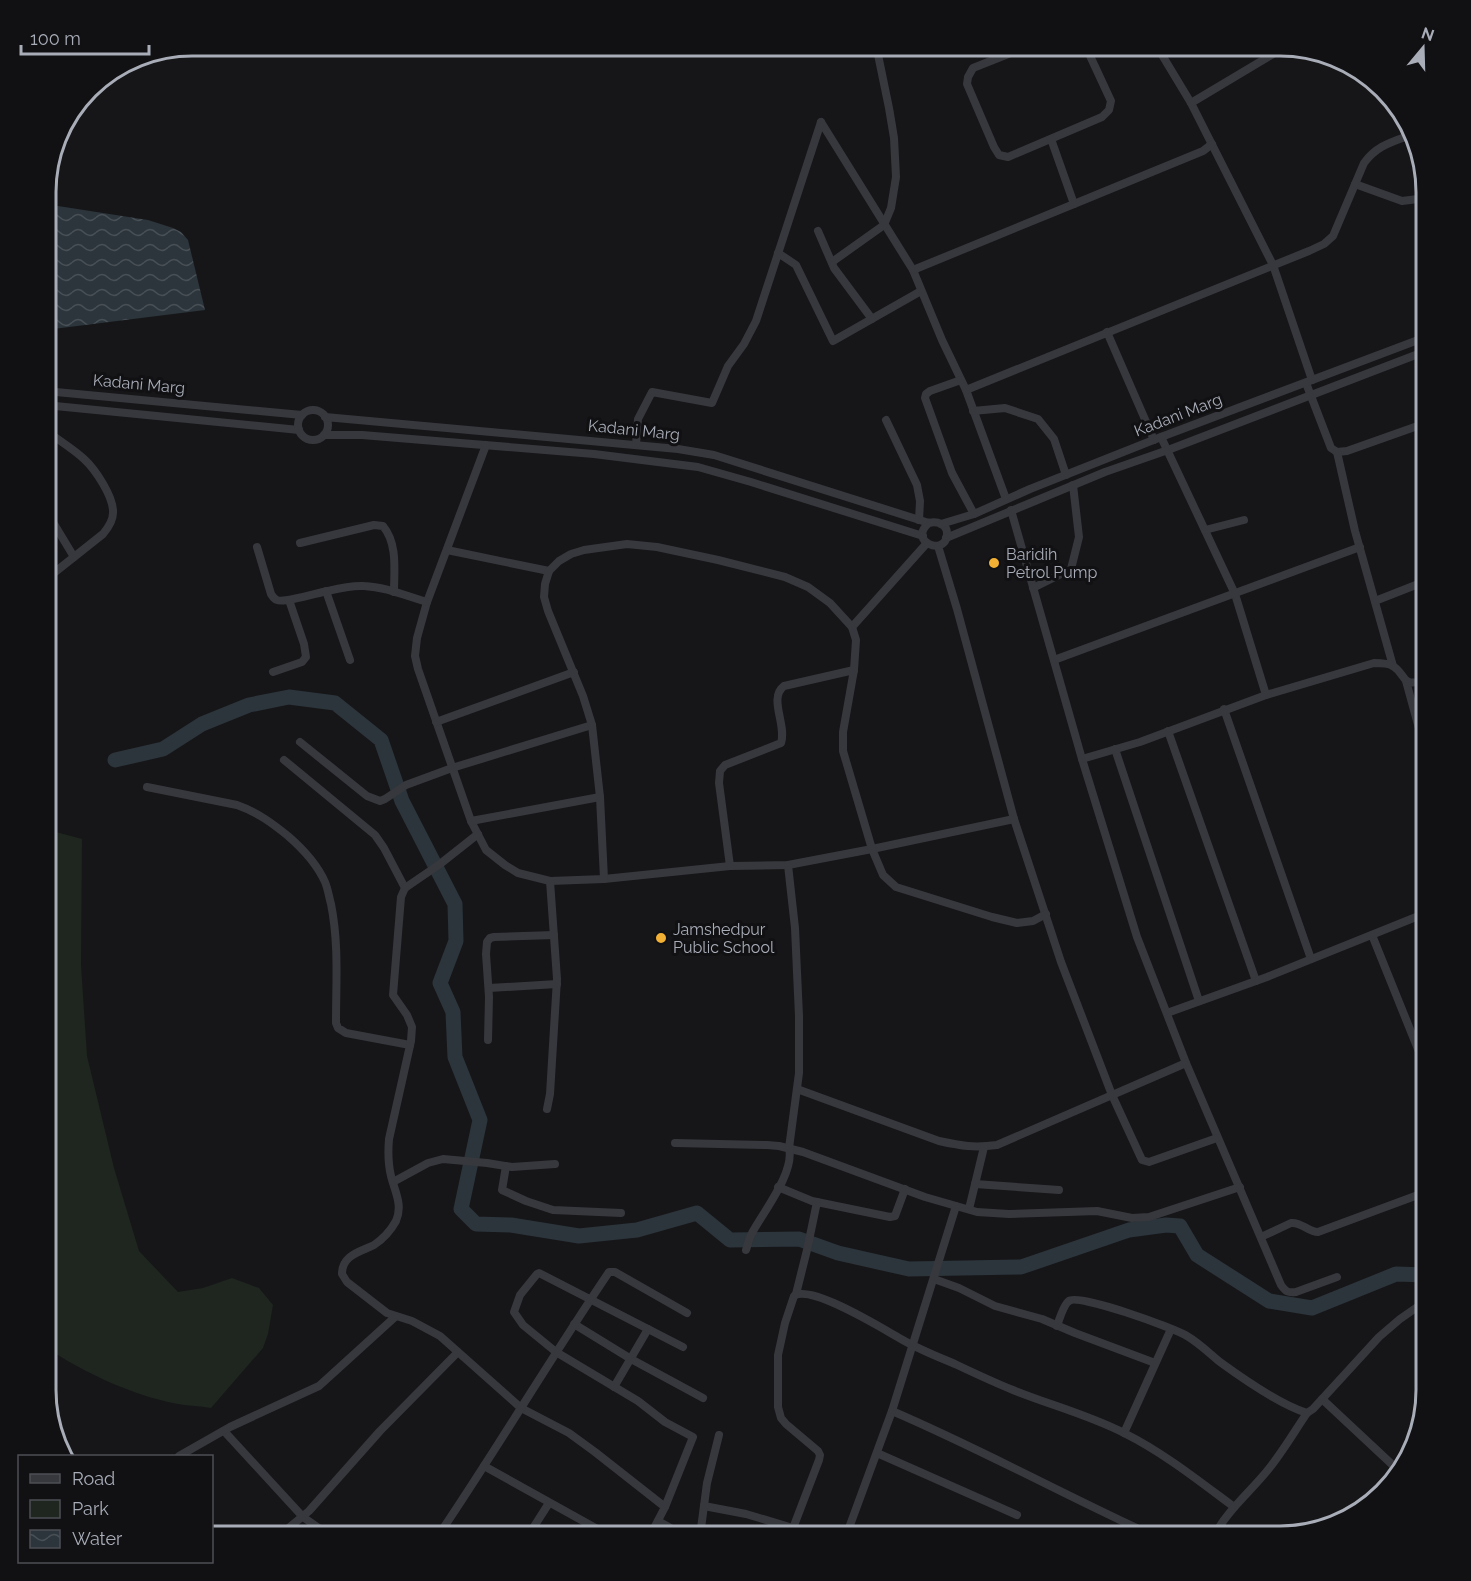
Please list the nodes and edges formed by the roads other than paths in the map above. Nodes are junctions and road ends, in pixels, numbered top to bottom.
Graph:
1 (878, 56) edge
2 (1000, 56) edge
3 (1090, 56) edge
4 (1163, 56) edge
5 (1270, 56) edge
6 (1191, 103) junction
7 (1404, 138) edge
8 (1051, 139) junction
9 (1212, 144) junction
10 (1355, 184) junction
11 (1416, 200) edge
12 (1074, 204) junction
13 (884, 225) junction
14 (818, 231) dead end
15 (778, 253) junction
16 (832, 262) junction
17 (1274, 265) junction
18 (912, 270) junction
19 (921, 291) junction
20 (872, 319) junction
21 (1107, 332) junction
22 (1416, 341) edge
23 (1416, 355) edge
24 (961, 380) junction
25 (1309, 381) junction
26 (966, 390) junction
27 (56, 392) edge
28 (1311, 395) junction
29 (56, 406) edge
30 (973, 411) junction
31 (302, 415) junction
32 (325, 417) junction
33 (886, 420) dead end
34 (1416, 427) edge
35 (299, 430) junction
36 (324, 435) junction
37 (56, 438) edge
38 (1158, 439) junction
39 (636, 444) junction
40 (486, 445) junction
41 (1168, 450) junction
42 (1337, 452) junction
43 (1066, 475) junction
44 (1073, 485) junction
45 (1006, 499) junction
46 (1011, 510) junction
47 (974, 514) junction
48 (919, 520) junction
49 (1244, 520) dead end
50 (929, 523) junction
51 (941, 524) junction
52 (56, 527) edge
53 (1205, 530) junction
54 (946, 538) junction
55 (925, 540) junction
56 (300, 543) dead end
57 (938, 546) junction
58 (257, 547) dead end
59 (1360, 547) junction
60 (447, 550) junction
61 (74, 557) junction
62 (56, 571) edge
63 (549, 571) junction
64 (1416, 585) edge
65 (1033, 588) junction
66 (326, 591) junction
67 (394, 592) junction
68 (1235, 594) junction
69 (289, 600) junction
70 (427, 602) junction
71 (1375, 602) junction
72 (852, 627) junction
73 (350, 660) dead end
74 (1054, 660) junction
75 (1393, 666) junction
76 (854, 670) junction
77 (273, 672) dead end
78 (574, 672) junction
79 (1406, 681) junction
80 (1416, 682) edge
81 (1266, 694) junction
82 (1224, 709) junction
83 (1416, 718) edge
84 (436, 722) junction
85 (592, 725) junction
86 (1168, 731) junction
87 (300, 742) dead end
88 (1115, 749) junction
89 (1082, 759) junction
90 (284, 760) dead end
91 (452, 768) junction
92 (147, 787) dead end
93 (600, 797) junction
94 (1014, 819) junction
95 (471, 821) junction
96 (477, 834) junction
97 (872, 849) junction
98 (788, 865) junction
99 (729, 866) junction
100 (604, 879) junction
101 (550, 881) junction
102 (405, 888) junction
103 (1046, 914) junction
104 (1416, 917) edge
105 (554, 935) junction
106 (1372, 935) junction
107 (1311, 960) junction
108 (1256, 981) junction
109 (556, 984) junction
110 (489, 988) junction
111 (1199, 1001) junction
112 (1167, 1013) junction
113 (488, 1040) dead end
114 (1416, 1044) edge
115 (410, 1045) junction
116 (1186, 1063) junction
117 (797, 1089) junction
118 (1112, 1095) junction
119 (547, 1109) dead end
120 (1217, 1138) junction
121 (675, 1143) dead end
122 (984, 1147) junction
123 (789, 1148) junction
124 (555, 1164) dead end
125 (506, 1167) junction
126 (393, 1182) junction
127 (975, 1184) junction
128 (778, 1187) junction
129 (1240, 1187) junction
130 (905, 1190) junction
131 (1059, 1190) dead end
132 (1416, 1196) edge
133 (817, 1202) junction
134 (956, 1206) junction
135 (969, 1209) junction
136 (621, 1213) dead end
137 (1261, 1237) junction
138 (746, 1250) dead end
139 (935, 1276) junction
140 (1337, 1277) dead end
141 (796, 1294) junction
142 (590, 1299) junction
143 (1416, 1308) edge
144 (687, 1313) dead end
145 (395, 1317) junction
146 (574, 1324) junction
147 (1057, 1326) junction
148 (648, 1329) junction
149 (1171, 1329) junction
150 (912, 1346) junction
151 (683, 1347) dead end
152 (458, 1352) junction
153 (556, 1352) junction
154 (631, 1359) junction
155 (1155, 1363) junction
156 (614, 1387) junction
157 (703, 1398) dead end
158 (1322, 1399) junction
159 (521, 1408) junction
160 (892, 1411) junction
161 (1307, 1413) junction
162 (224, 1431) junction
163 (1124, 1433) junction
164 (719, 1435) dead end
165 (877, 1453) junction
166 (181, 1455) edge
167 (1392, 1465) edge
168 (484, 1467) junction
169 (549, 1503) junction
170 (704, 1506) junction
171 (664, 1507) junction
172 (1234, 1507) junction
173 (1017, 1515) dead end
174 (303, 1517) junction
175 (658, 1521) junction
176 (292, 1526) edge
177 (316, 1526) edge
178 (445, 1526) edge
179 (534, 1526) edge
180 (592, 1526) edge
181 (655, 1526) edge
182 (667, 1526) edge
183 (701, 1526) edge
184 (777, 1526) edge
185 (794, 1526) edge
186 (850, 1526) edge
187 (1133, 1526) edge
188 (1220, 1526) edge

1 - 13 street
2 - 8 street
3 - 8 street
4 - 6 street
5 - 6 street
6 - 9 street
7 - 10 street
8 - 12 street
9 - 12 street
9 - 17 street
10 - 11 street
10 - 17 street
12 - 18 street
13 - 15 street
13 - 16 street
13 - 18 street
14 - 16 street
15 - 20 street
15 - 39 street
16 - 20 street
17 - 21 street
17 - 25 street
18 - 19 street
19 - 20 street
19 - 24 street
21 - 26 street
21 - 38 street
22 - 25 street, Kadani Marg
23 - 28 street, Kadani Marg
24 - 26 street
24 - 47 street
25 - 28 street
25 - 38 street, Kadani Marg
26 - 30 street
27 - 31 street, Kadani Marg
28 - 41 street, Kadani Marg
28 - 42 street
29 - 35 street, Kadani Marg
30 - 43 street
30 - 45 street
31 - 32 street
31 - 35 street
32 - 36 street
32 - 39 street, Kadani Marg
33 - 48 street
34 - 42 street
35 - 36 street
36 - 40 street, Kadani Marg
37 - 61 street
38 - 41 street
38 - 43 street, Kadani Marg
39 - 48 street, Kadani Marg
40 - 55 street, Kadani Marg
40 - 60 street
41 - 44 street, Kadani Marg
41 - 53 street
42 - 59 street
43 - 45 street, Kadani Marg
44 - 46 street, Kadani Marg
44 - 65 street
45 - 47 street, Kadani Marg
46 - 54 street, Kadani Marg
46 - 65 street
47 - 51 street, Kadani Marg
48 - 50 street, Kadani Marg
49 - 53 street
50 - 51 street
50 - 55 street
51 - 54 street
52 - 61 street
53 - 68 street
54 - 57 street
55 - 57 street
55 - 72 street
56 - 67 street
57 - 94 street
58 - 69 street
59 - 68 street
59 - 71 street
60 - 63 street
60 - 70 street
61 - 62 street
63 - 72 street
63 - 78 street
64 - 71 street
65 - 74 street
66 - 67 street
66 - 69 street
66 - 73 street
67 - 70 street
68 - 74 street
68 - 81 street
69 - 77 street
70 - 84 street
71 - 75 street
72 - 76 street
74 - 89 street
75 - 79 street
75 - 81 street
76 - 97 street
76 - 99 street
78 - 84 street
78 - 85 street
79 - 80 street
79 - 83 street
81 - 82 street
82 - 86 street
82 - 107 street
84 - 91 street
85 - 91 street
85 - 93 street
86 - 88 street
86 - 108 street
87 - 91 street
88 - 89 street
88 - 111 street
89 - 112 street
90 - 102 street
91 - 95 street
92 - 115 street
93 - 95 street
93 - 100 street
94 - 97 street
94 - 103 street
95 - 96 street
96 - 101 street
96 - 102 street
97 - 98 street
97 - 103 street
98 - 99 street
98 - 117 street
99 - 100 street
100 - 101 street
101 - 105 street
102 - 115 street
103 - 118 street
104 - 106 street
105 - 109 street
105 - 110 street
106 - 107 street
106 - 114 street
107 - 108 street
108 - 111 street
109 - 110 street
109 - 119 street
110 - 113 street
111 - 112 street
112 - 116 street
115 - 126 street
116 - 118 street
116 - 120 street
117 - 122 street
117 - 123 street
118 - 120 street
118 - 122 street
120 - 129 street
121 - 123 street
122 - 127 street
123 - 128 street
123 - 130 street
124 - 125 street
125 - 126 street
125 - 136 street
126 - 145 street
127 - 131 street
127 - 135 street
128 - 133 street
128 - 138 street
129 - 135 street
129 - 137 street
130 - 133 street
130 - 134 street
132 - 137 street
133 - 141 street
134 - 135 street
134 - 139 street
137 - 140 street
139 - 147 street
139 - 150 street
141 - 150 street
141 - 185 street
142 - 144 street
142 - 146 street
142 - 148 street
142 - 153 street
143 - 158 street
145 - 152 street
145 - 162 street
146 - 153 street
146 - 154 street
147 - 149 street
147 - 155 street
148 - 151 street
148 - 154 street
149 - 155 street
149 - 161 street
150 - 160 street
150 - 163 street
152 - 159 street
152 - 174 street
153 - 156 street
153 - 159 street
154 - 156 street
154 - 157 street
155 - 163 street
156 - 171 street
158 - 161 street
158 - 167 street
159 - 168 street
159 - 171 street
160 - 165 street
160 - 187 street
161 - 172 street
162 - 166 street
162 - 174 street
163 - 172 street
164 - 170 street
165 - 173 street
165 - 186 street
168 - 169 street
168 - 178 street
169 - 179 street
169 - 180 street
170 - 183 street
170 - 184 street
171 - 175 street
172 - 188 street
174 - 176 street
174 - 177 street
175 - 181 street
175 - 182 street

